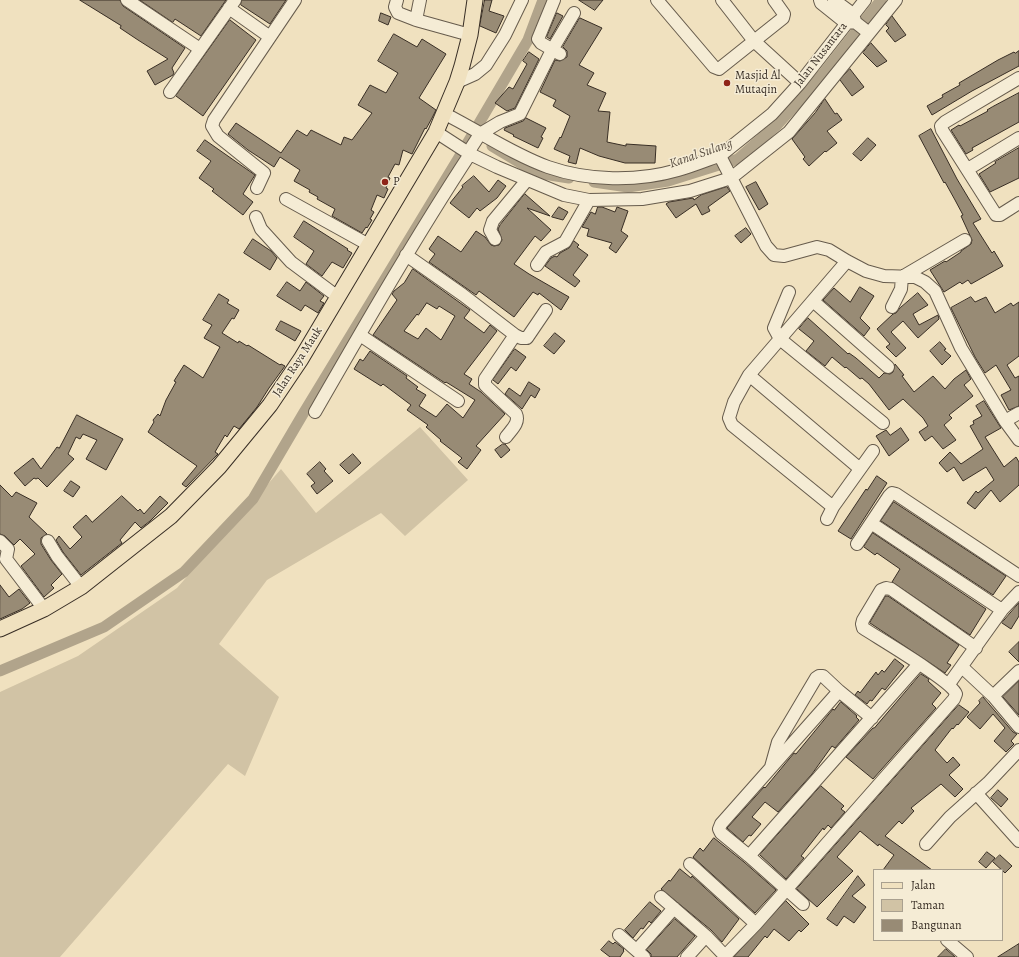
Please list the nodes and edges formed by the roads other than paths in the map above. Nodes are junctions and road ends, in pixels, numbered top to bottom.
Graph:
1 (127, 0) edge
2 (295, 0) edge
3 (397, 0) edge
4 (420, 0) edge
5 (475, 0) edge
6 (522, 0) edge
7 (554, 0) edge
8 (657, 0) edge
9 (722, 0) edge
10 (774, 0) edge
11 (820, 0) edge
12 (834, 0) edge
13 (865, 0) edge
14 (896, 0) edge
15 (232, 4) edge
16 (574, 13) dead end
17 (416, 20) junction
18 (857, 24) junction
19 (470, 35) junction
20 (270, 37) junction
21 (754, 41) junction
22 (200, 49) junction
23 (556, 52) junction
24 (1019, 78) edge
25 (457, 82) junction
26 (800, 83) junction
27 (170, 92) dead end
28 (450, 117) junction
29 (440, 134) junction
30 (478, 134) junction
31 (1019, 138) edge
32 (469, 151) junction
33 (721, 157) junction
34 (968, 169) junction
35 (730, 176) junction
36 (527, 180) junction
37 (257, 188) dead end
38 (286, 199) dead end
39 (589, 200) junction
40 (1019, 203) edge
41 (256, 217) dead end
42 (495, 239) dead end
43 (965, 240) dead end
44 (369, 245) junction
45 (406, 255) junction
46 (847, 261) junction
47 (537, 266) dead end
48 (902, 277) junction
49 (789, 292) dead end
50 (338, 297) junction
51 (813, 302) junction
52 (892, 307) dead end
53 (546, 310) dead end
54 (360, 335) junction
55 (515, 335) junction
56 (780, 339) junction
57 (888, 367) dead end
58 (749, 375) junction
59 (458, 401) dead end
60 (315, 412) dead end
61 (1019, 413) edge
62 (1005, 421) junction
63 (883, 423) dead end
64 (506, 437) dead end
65 (1019, 440) edge
66 (873, 450) dead end
67 (859, 468) junction
68 (833, 507) junction
69 (826, 519) dead end
70 (871, 523) junction
71 (0, 541) edge
72 (48, 541) dead end
73 (857, 544) dead end
74 (1019, 576) edge
75 (81, 587) junction
76 (1019, 592) edge
77 (44, 609) junction
78 (1002, 610) junction
79 (0, 629) edge
80 (976, 648) junction
81 (919, 664) junction
82 (962, 667) junction
83 (1019, 671) edge
84 (949, 684) junction
85 (839, 691) junction
86 (993, 696) junction
87 (872, 718) junction
88 (1019, 727) edge
89 (1019, 750) edge
90 (770, 770) junction
91 (976, 793) junction
92 (1019, 841) edge
93 (926, 844) dead end
94 (749, 856) junction
95 (690, 864) dead end
96 (786, 889) junction
97 (661, 897) dead end
98 (803, 904) dead end
99 (674, 908) junction
100 (756, 924) junction
101 (619, 935) dead end
102 (706, 936) junction
103 (948, 941) edge
104 (640, 954) edge
105 (726, 956) edge
106 (687, 957) edge
107 (967, 957) edge

1 - 22 street
2 - 20 street
3 - 17 street
4 - 17 street
5 - 19 main road, Jalan Raya Mauk
6 - 25 street
7 - 23 street
8 - 21 street
9 - 21 street
10 - 21 street
11 - 18 street
12 - 18 street
13 - 18 street, Jalan Nusantara
14 - 18 street
15 - 20 street
15 - 22 street
16 - 23 street
17 - 19 street
18 - 26 street, Jalan Nusantara
18 - 35 street
19 - 25 main road, Jalan Raya Mauk
20 - 37 street
21 - 26 street
22 - 27 street
23 - 30 street
24 - 34 street
25 - 28 main road, Jalan Raya Mauk
26 - 33 street, Jalan Nusantara
28 - 29 main road, Jalan Raya Mauk
28 - 30 street, Jalan Nusantara
29 - 32 street
29 - 44 main road, Jalan Raya Mauk
30 - 32 street
30 - 33 street, Jalan Nusantara
31 - 34 street
32 - 36 street
32 - 45 street
33 - 35 street
34 - 40 street
35 - 39 street
35 - 46 street
36 - 39 street
36 - 42 street
38 - 44 street
39 - 47 street
41 - 50 street
43 - 48 street
44 - 50 main road, Jalan Raya Mauk
45 - 54 street
45 - 55 street
46 - 48 street
46 - 51 street
48 - 52 street
48 - 62 street
49 - 56 street
50 - 75 main road, Jalan Raya Mauk
51 - 56 street
51 - 57 street
53 - 55 street
54 - 59 street
54 - 60 street
55 - 64 street
56 - 58 street
56 - 63 street
58 - 67 street
58 - 68 street
61 - 62 street
62 - 65 street
66 - 67 street
67 - 68 street
68 - 69 street
70 - 73 street
70 - 74 street
70 - 78 street
71 - 77 street
72 - 75 street
75 - 77 main road, Jalan Raya Mauk
76 - 78 street
77 - 79 main road, Jalan Raya Mauk
78 - 80 street
80 - 81 street
80 - 82 street
81 - 84 street
81 - 87 street
82 - 84 street
82 - 86 street
83 - 86 street
84 - 96 street
85 - 87 street
85 - 90 street
85 - 90 street
86 - 88 street
87 - 94 street
89 - 91 street
90 - 94 street
91 - 92 street
91 - 93 street
94 - 96 street
95 - 100 street
96 - 98 street
96 - 100 street
97 - 99 street
99 - 102 street
99 - 104 street
100 - 105 street
101 - 104 street
102 - 105 street
102 - 106 street
103 - 107 street

